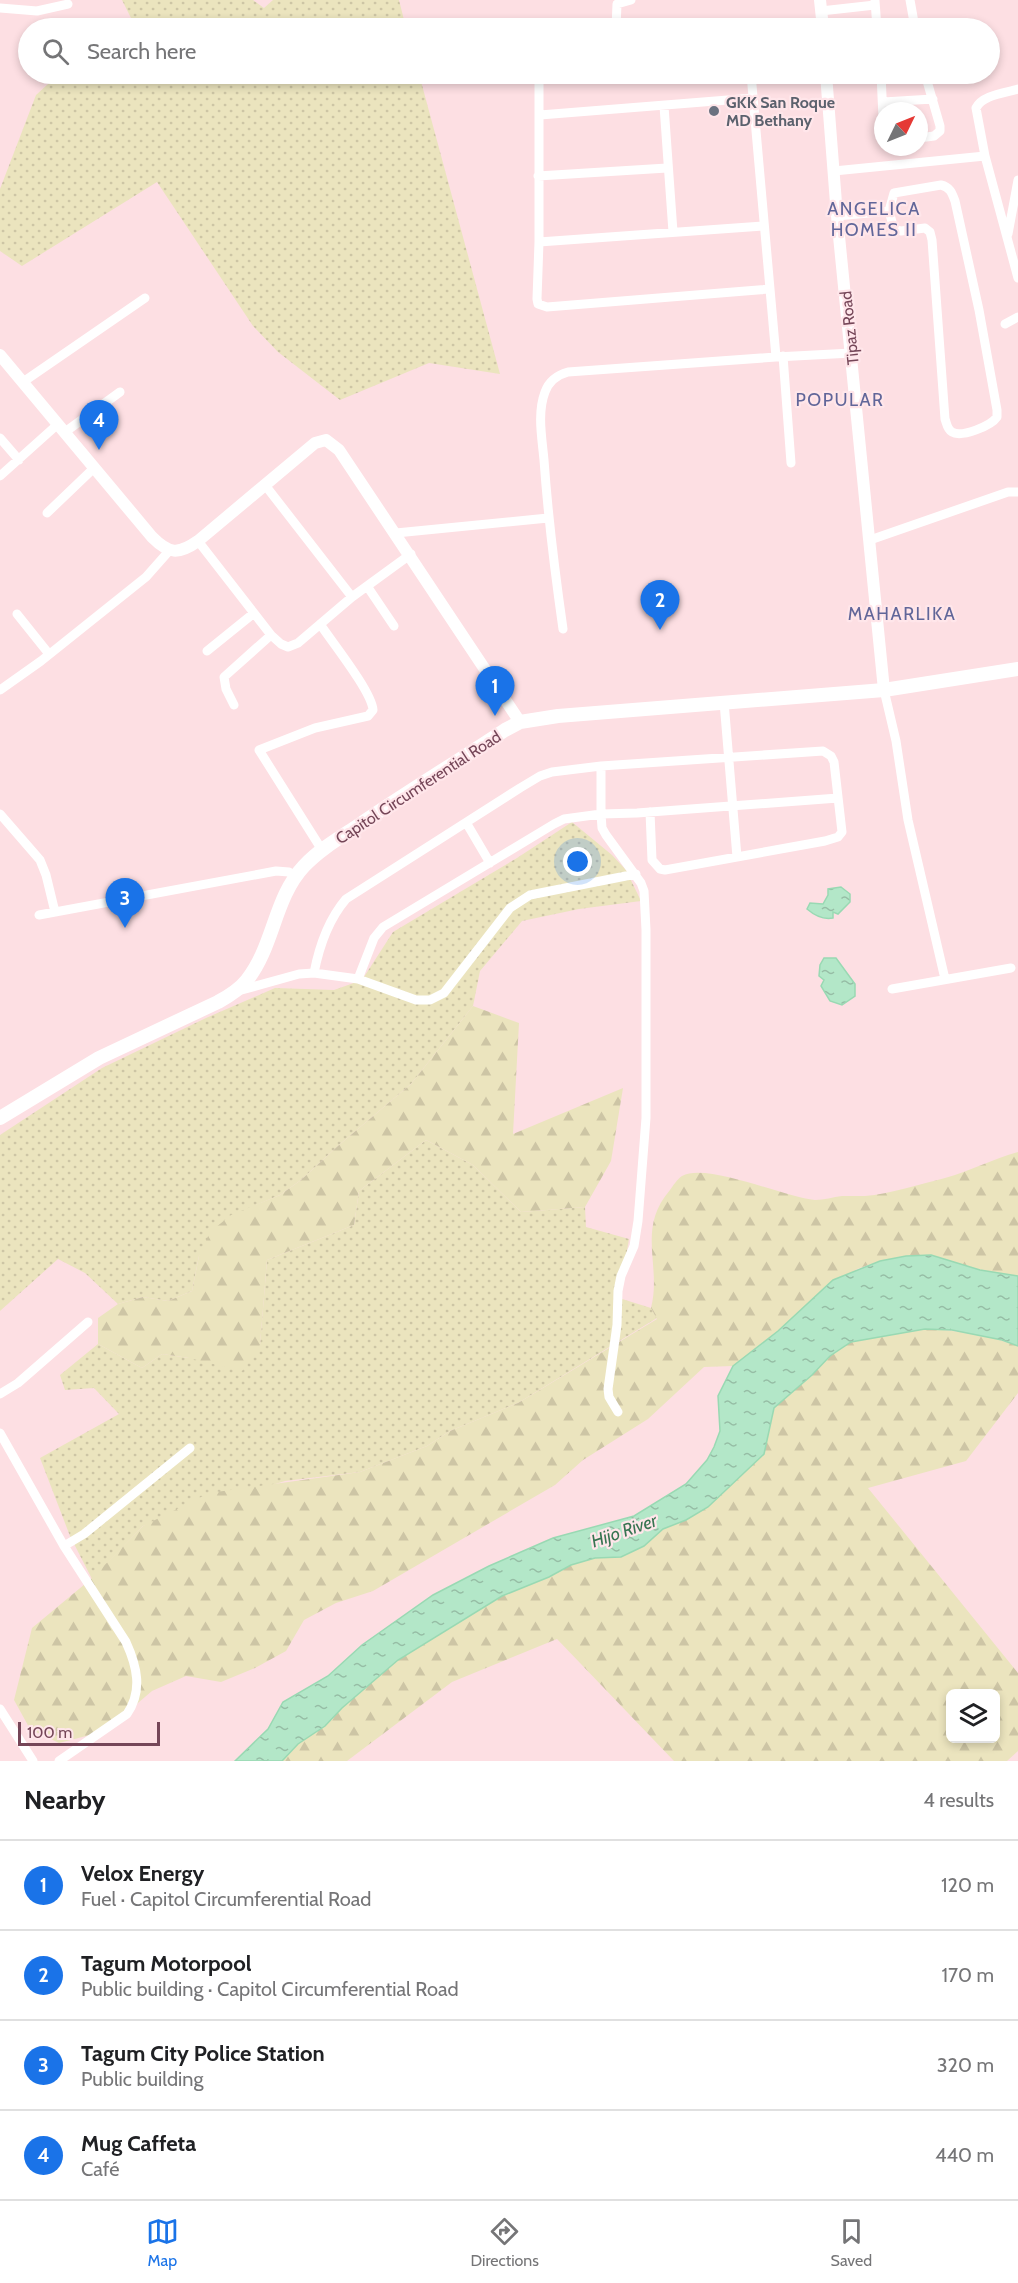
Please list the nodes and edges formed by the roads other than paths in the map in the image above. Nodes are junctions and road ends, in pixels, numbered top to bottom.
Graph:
1 (43, 0) edge
2 (631, 0) edge
3 (910, 0) edge
4 (875, 3) edge
5 (68, 4) dead end
6 (821, 5) edge
7 (0, 8) edge
8 (37, 11) junction
9 (616, 18) edge
10 (876, 18) edge
11 (913, 18) edge
12 (538, 84) edge
13 (752, 84) edge
14 (827, 84) edge
15 (881, 84) edge
16 (928, 84) edge
17 (1018, 89) edge
18 (753, 98) junction
19 (933, 99) junction
20 (882, 102) joint
21 (664, 106) junction
22 (540, 115) junction
23 (928, 137) edge
24 (985, 156) junction
25 (667, 168) junction
26 (834, 171) junction
27 (538, 176) junction
28 (1018, 180) edge
29 (889, 211) junction
30 (837, 216) junction
31 (763, 226) junction
32 (673, 232) junction
33 (1008, 237) junction
34 (539, 242) junction
35 (1018, 278) edge
36 (769, 289) junction
37 (145, 298) dead end
38 (1018, 317) edge
39 (1005, 324) dead end
40 (852, 353) junction
41 (0, 355) edge
42 (780, 356) junction
43 (23, 382) junction
44 (120, 392) dead end
45 (61, 428) junction
46 (0, 438) edge
47 (19, 460) junction
48 (791, 463) dead end
49 (94, 468) junction
50 (0, 476) edge
51 (265, 485) junction
52 (1018, 492) edge
53 (47, 513) dead end
54 (548, 518) junction
55 (396, 533) junction
56 (870, 540) junction
57 (198, 541) junction
58 (169, 551) junction
59 (411, 554) junction
60 (367, 586) junction
61 (352, 597) junction
62 (254, 613) junction
63 (17, 614) dead end
64 (320, 624) junction
65 (394, 626) dead end
66 (562, 629) dead end
67 (271, 635) junction
68 (207, 651) dead end
69 (50, 654) junction
70 (1018, 669) edge
71 (0, 690) edge
72 (884, 690) junction
73 (724, 702) junction
74 (234, 705) dead end
75 (520, 722) junction
76 (729, 759) junction
77 (601, 766) junction
78 (838, 798) junction
79 (732, 806) junction
80 (650, 812) junction
81 (0, 814) edge
82 (601, 814) junction
83 (467, 824) junction
84 (322, 850) junction
85 (737, 857) junction
86 (490, 863) junction
87 (636, 874) junction
88 (295, 876) junction
89 (55, 912) junction
90 (39, 915) dead end
91 (1011, 968) dead end
92 (314, 972) junction
93 (358, 979) junction
94 (945, 979) junction
95 (892, 989) dead end
96 (235, 991) junction
97 (0, 1118) edge
98 (88, 1322) dead end
99 (0, 1394) edge
100 (618, 1412) dead end
101 (0, 1433) edge
102 (190, 1448) dead end
103 (64, 1546) junction
104 (0, 1709) edge
105 (33, 1761) edge
106 (58, 1761) edge

1 - 8 street
2 - 9 street
3 - 11 street
4 - 6 street
4 - 10 street
5 - 8 street
7 - 8 street
12 - 22 street
13 - 18 street
14 - 26 street, Tipaz Road
15 - 20 street
16 - 19 street
17 - 24 street
18 - 21 street
18 - 31 street
19 - 20 street
19 - 23 street
21 - 22 street
21 - 25 street
22 - 27 street
24 - 26 street
24 - 33 street
25 - 27 street
25 - 32 street
26 - 30 street, Tipaz Road
27 - 34 street
28 - 33 street
29 - 29 street
29 - 30 street
30 - 40 street, Tipaz Road
31 - 32 street
31 - 36 street
32 - 34 street
33 - 35 street
34 - 36 street
36 - 42 street
37 - 43 street
38 - 39 street
40 - 42 street
40 - 56 street, Tipaz Road
41 - 43 street
42 - 48 street
42 - 54 street
43 - 45 street
44 - 45 street
45 - 47 street
45 - 49 street
46 - 47 street
47 - 50 street
49 - 53 street
49 - 58 street
51 - 55 street
51 - 57 street
51 - 61 street
52 - 56 street
54 - 55 street
54 - 66 street
55 - 59 street
56 - 72 street, Tipaz Road
57 - 58 street
57 - 62 street
58 - 69 street
59 - 60 street
59 - 75 street
60 - 61 street
60 - 65 street
61 - 64 street
62 - 67 street
62 - 68 street
63 - 69 street
64 - 67 street
64 - 84 street
67 - 74 street
69 - 71 street
70 - 72 main road, Capitol Circumferential Road
72 - 73 main road, Capitol Circumferential Road
72 - 94 street
73 - 75 main road, Capitol Circumferential Road
73 - 76 street
75 - 84 main road, Capitol Circumferential Road
76 - 77 street
76 - 78 street
76 - 79 street
77 - 82 street
77 - 83 street
78 - 79 street
78 - 85 street
79 - 80 street
79 - 85 street
80 - 82 street
80 - 85 street
81 - 89 street
82 - 86 street
82 - 87 street
83 - 86 street
83 - 92 street
84 - 88 main road, Capitol Circumferential Road
86 - 93 street
87 - 93 street
87 - 100 street
88 - 89 street
88 - 96 main road, Capitol Circumferential Road
89 - 90 street
91 - 94 street
92 - 93 street
92 - 96 street
94 - 95 street
96 - 97 main road, Capitol Circumferential Road
98 - 99 street
101 - 103 street
102 - 103 street
103 - 106 street
104 - 105 street

